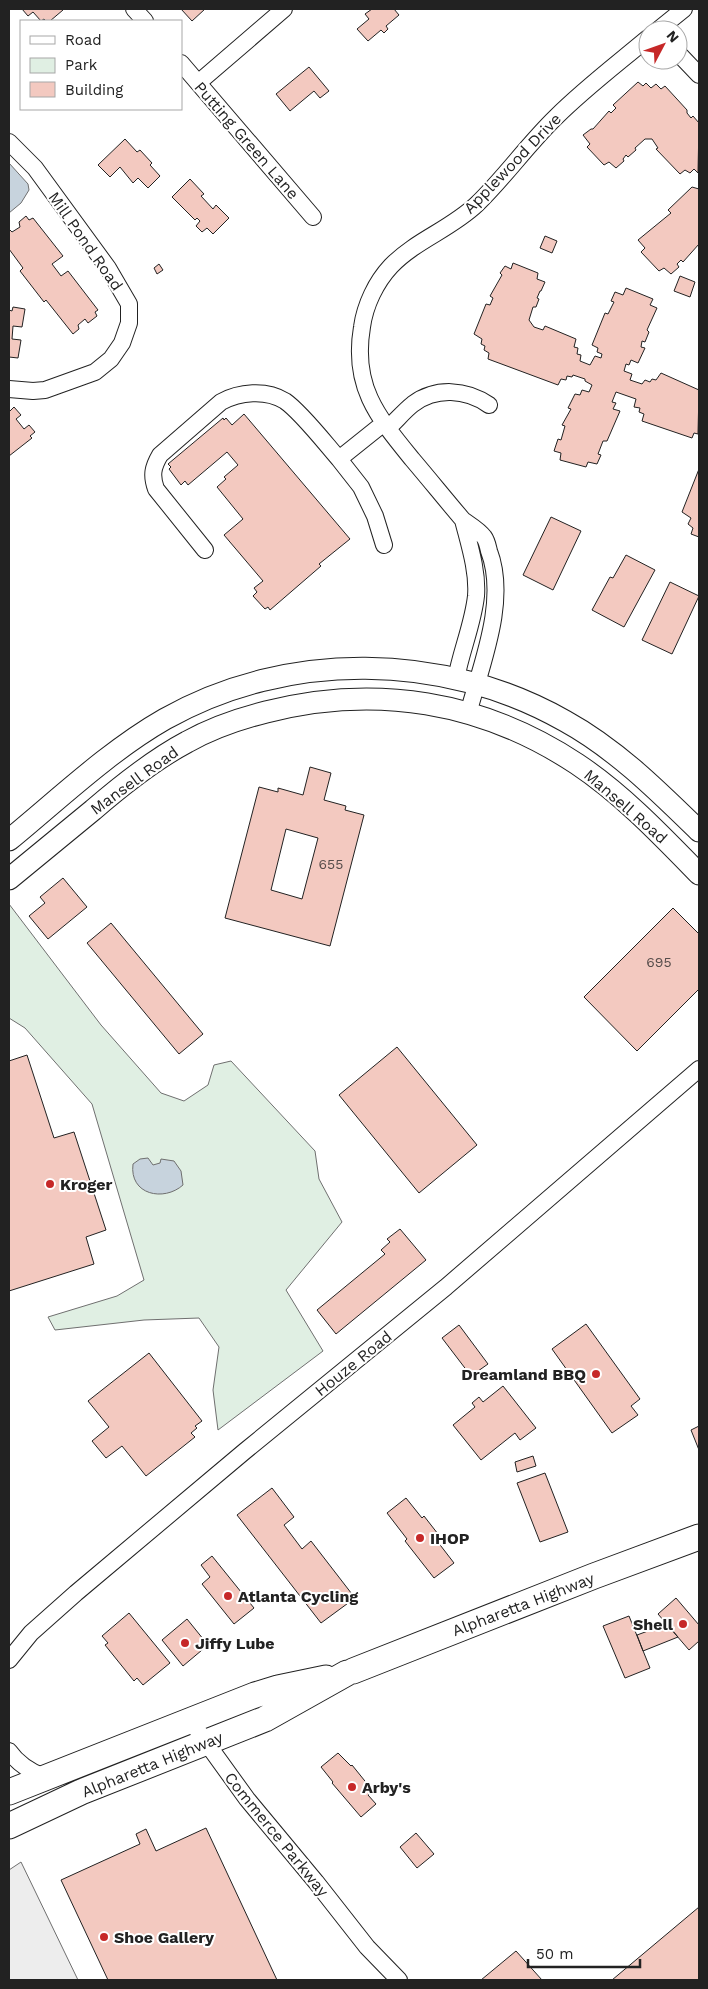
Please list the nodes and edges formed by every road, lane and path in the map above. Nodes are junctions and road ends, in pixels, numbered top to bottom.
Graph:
1 (134, 9) edge
2 (284, 9) edge
3 (684, 9) edge
4 (144, 20) edge
5 (670, 20) edge
6 (638, 47) edge
7 (688, 63) edge
8 (182, 64) edge
9 (699, 75) edge
10 (198, 83) junction
11 (9, 142) edge
12 (313, 217) dead end
13 (9, 389) edge
14 (489, 405) dead end
15 (386, 426) junction
16 (338, 459) junction
17 (463, 520) junction
18 (384, 545) dead end
19 (205, 550) dead end
20 (466, 681) junction
21 (242, 687) junction
22 (468, 714) junction
23 (250, 716) junction
24 (699, 831) edge
25 (9, 840) edge
26 (699, 874) edge
27 (9, 879) edge
28 (699, 1069) edge
29 (699, 1537) edge
30 (9, 1660) edge
31 (350, 1672) junction
32 (190, 1720) junction
33 (205, 1742) junction
34 (9, 1751) edge
35 (44, 1777) junction
36 (9, 1792) edge
37 (9, 1826) edge
38 (367, 1947) junction
39 (383, 1980) edge
40 (399, 1980) edge

1 - 4 street
2 - 10 street
3 - 5 street
6 - 15 street, Applewood Drive
7 - 9 street
8 - 10 street, Putting Green Lane
10 - 12 street, Putting Green Lane
11 - 13 street, Mill Pond Road
14 - 15 street
15 - 16 street
15 - 17 street, Applewood Drive
16 - 18 street
16 - 19 street
17 - 20 street, Applewood Drive
17 - 20 street, Applewood Drive
20 - 21 main road, Mansell Road
20 - 22 street, Applewood Drive
20 - 24 main road, Mansell Road
21 - 23 main road
21 - 25 main road, Mansell Road
22 - 23 main road, Mansell Road
22 - 26 main road, Mansell Road
23 - 27 main road, Mansell Road
28 - 30 street, Houze Road
29 - 31 highway, Alpharetta Highway
31 - 32 highway, Alpharetta Highway
31 - 33 highway, Alpharetta Highway
32 - 33 street, Commerce Parkway
32 - 35 highway, Alpharetta Highway
33 - 37 highway, Alpharetta Highway
33 - 38 street, Commerce Parkway
34 - 35 street
35 - 36 highway, Alpharetta Highway
38 - 39 street, Commerce Parkway
38 - 40 street, Commerce Parkway

